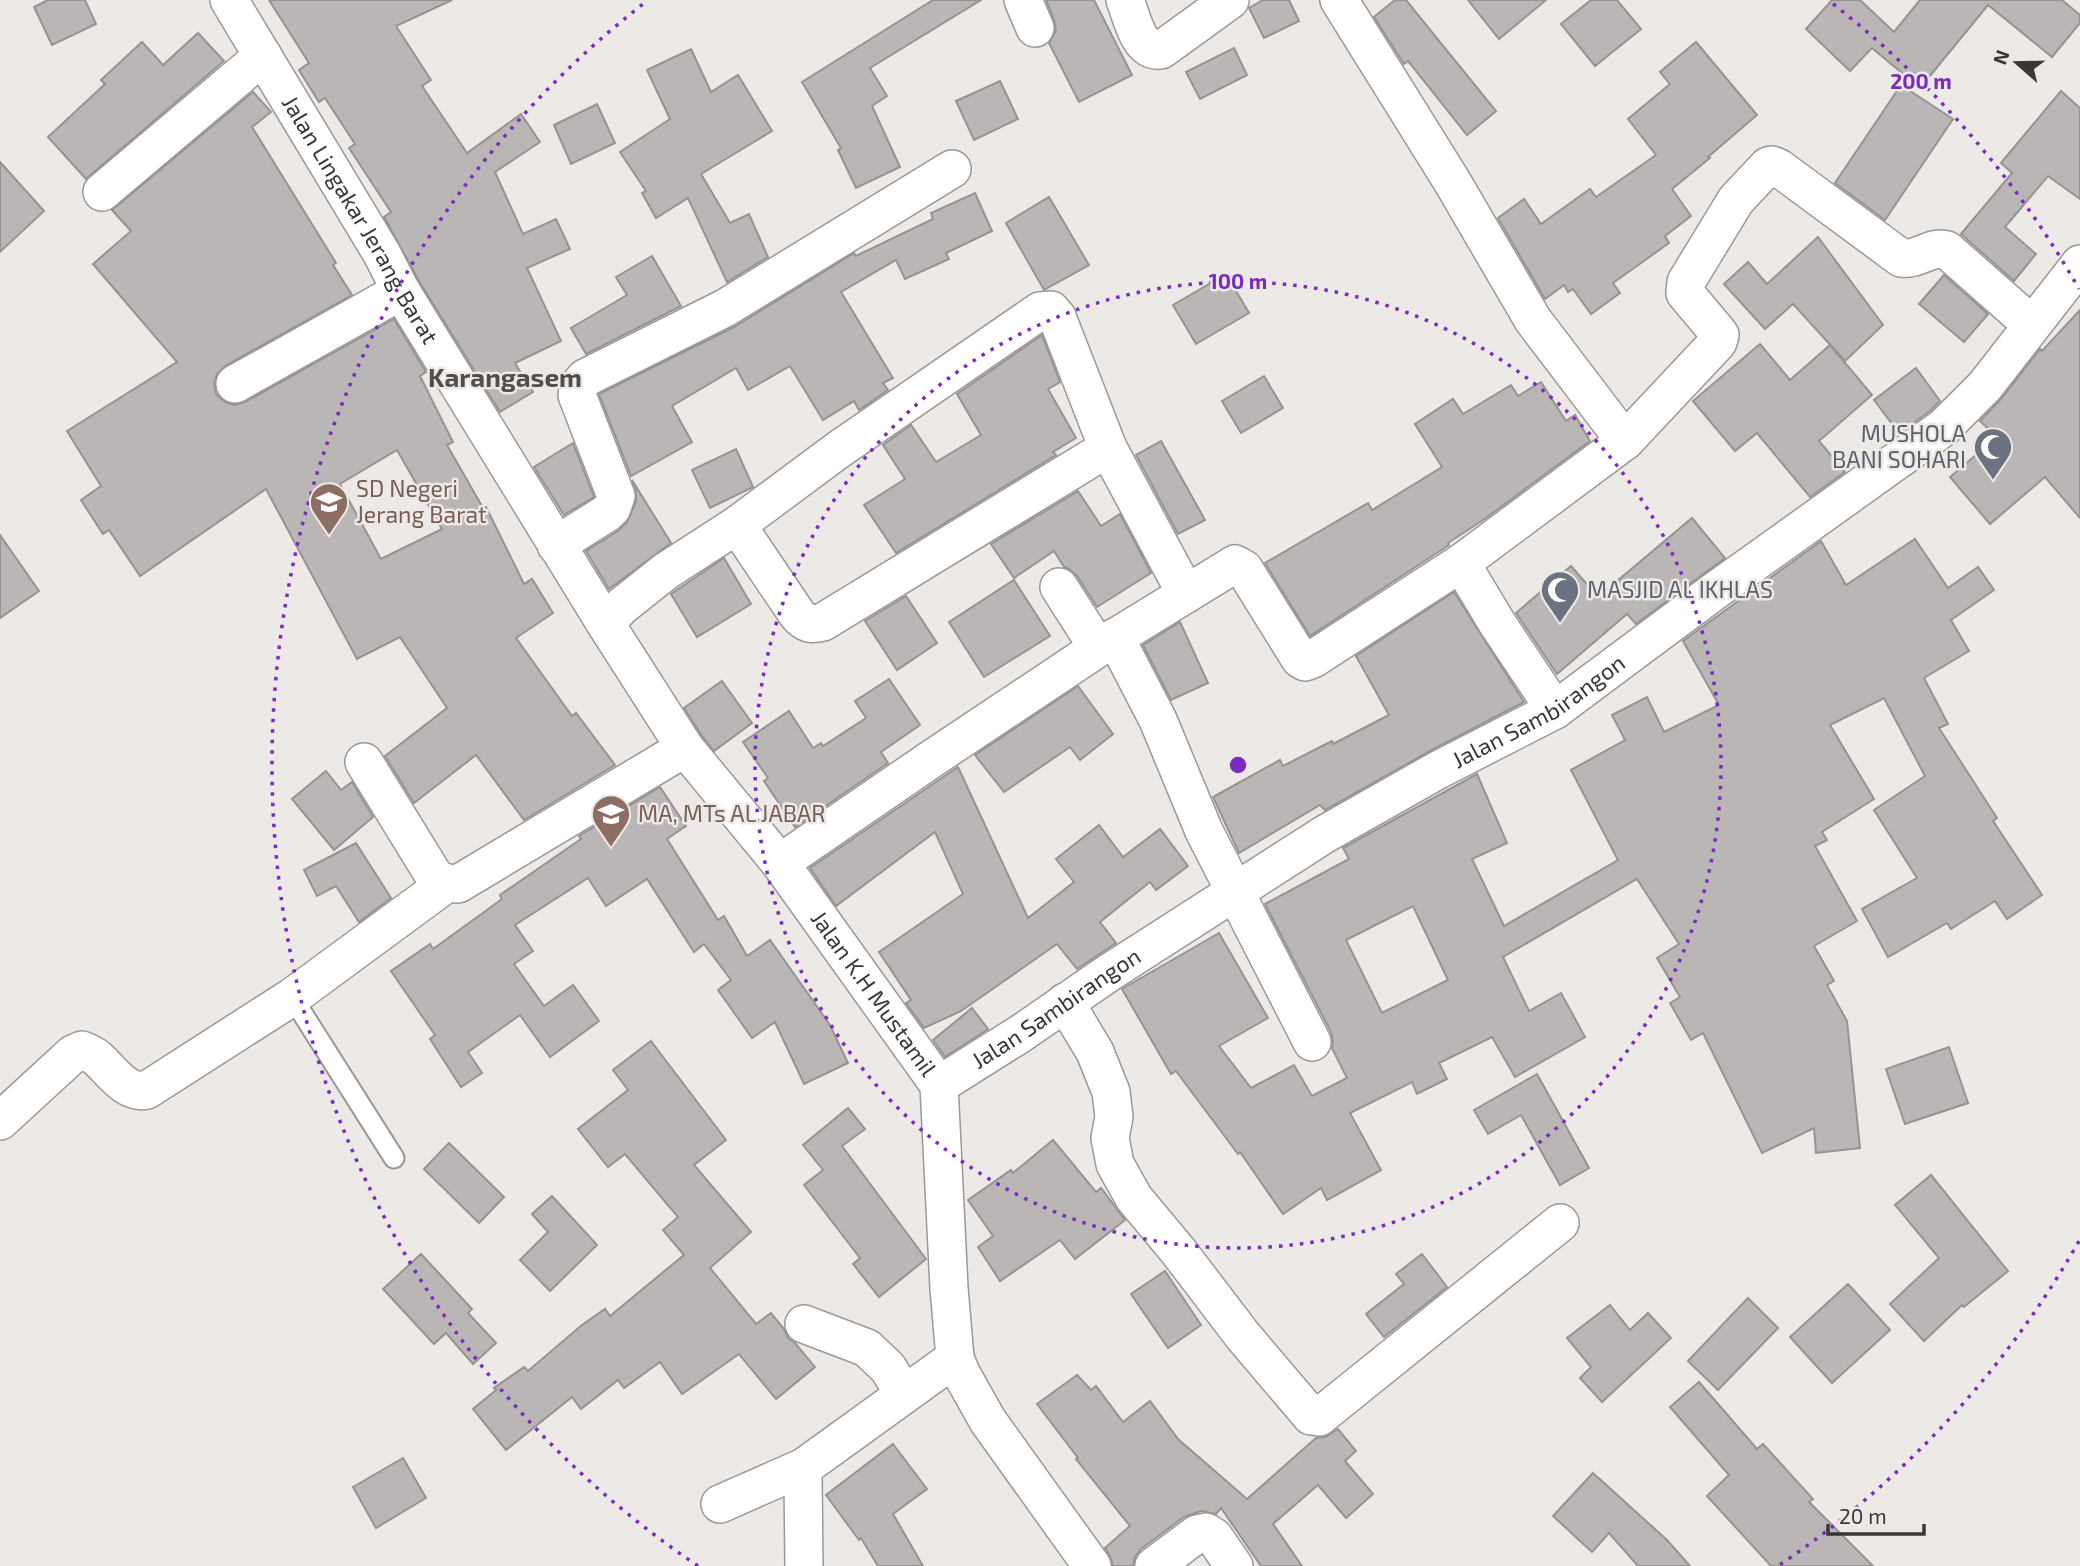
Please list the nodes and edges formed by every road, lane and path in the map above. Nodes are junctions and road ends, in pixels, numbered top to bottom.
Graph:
1 (229, 0) edge
2 (1125, 0) edge
3 (1230, 0) edge
4 (1339, 0) edge
5 (263, 56) junction
6 (952, 169) dead end
7 (102, 192) dead end
8 (2080, 264) edge
9 (401, 291) junction
10 (2032, 325) junction
11 (235, 384) dead end
12 (1625, 441) junction
13 (1108, 448) junction
14 (737, 525) junction
15 (556, 545) junction
16 (1461, 563) junction
17 (1059, 587) dead end
18 (1186, 594) junction
19 (605, 623) junction
20 (1107, 643) junction
21 (1555, 710) junction
22 (685, 748) junction
23 (364, 762) dead end
24 (780, 863) junction
25 (447, 883) junction
26 (1236, 892) junction
27 (292, 997) junction
28 (1065, 1002) junction
29 (1312, 1042) dead end
30 (939, 1085) junction
31 (0, 1121) edge
32 (394, 1158) dead end
33 (1560, 1223) dead end
34 (804, 1324) dead end
35 (955, 1358) junction
36 (904, 1394) junction
37 (804, 1466) junction
38 (720, 1504) dead end
39 (804, 1566) edge
40 (1092, 1566) edge
41 (1154, 1566) edge
42 (1234, 1566) edge

1 - 5 street, Jalan Lingakar Jerang Barat
2 - 3 street
4 - 12 street
5 - 7 street
5 - 9 street, Jalan Lingakar Jerang Barat
6 - 15 street
8 - 10 street, Jalan Sambirangon
9 - 11 street
9 - 15 street, Jalan Lingakar Jerang Barat
10 - 12 street
10 - 21 street, Jalan Sambirangon
12 - 16 street
13 - 14 street
13 - 14 street
13 - 18 street
14 - 19 street
15 - 19 street, Jalan K.H Mustamil
16 - 18 street
16 - 21 street
17 - 20 street
18 - 20 street
19 - 22 street, Jalan K.H Mustamil
20 - 24 street
20 - 26 street
21 - 26 street, Jalan Sambirangon
22 - 24 street, Jalan K.H Mustamil
22 - 25 street
23 - 25 street
24 - 30 street, Jalan K.H Mustamil
25 - 27 street
26 - 28 street, Jalan Sambirangon
26 - 29 street
27 - 31 street
27 - 32 lane
28 - 30 street, Jalan Sambirangon
28 - 33 street
30 - 35 street, Jalan K.H Mustamil
34 - 36 street
35 - 36 street
35 - 40 street, Jalan K.H Mustamil
36 - 37 street
37 - 38 street
37 - 39 street
41 - 42 street

